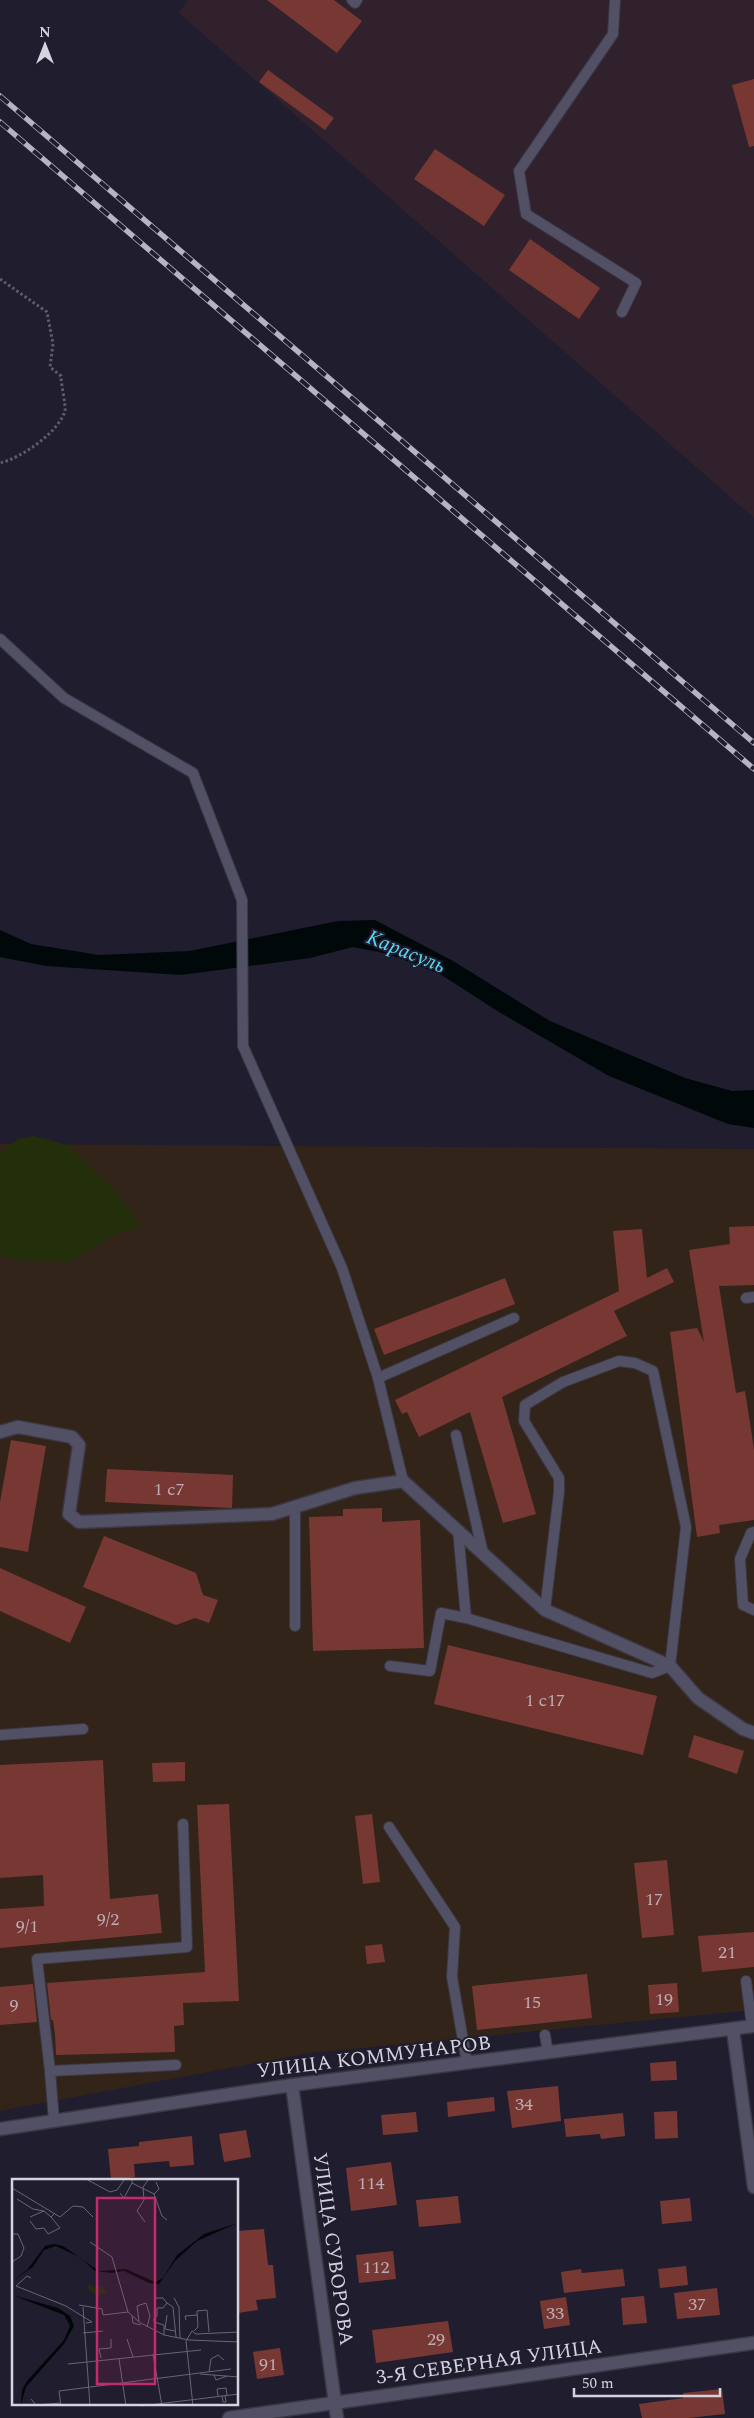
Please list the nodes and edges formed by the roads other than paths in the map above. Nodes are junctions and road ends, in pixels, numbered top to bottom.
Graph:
1 (352, 0) edge
2 (357, 0) edge
3 (615, 0) edge
4 (622, 312) dead end
5 (0, 639) edge
6 (514, 1318) dead end
7 (378, 1378) junction
8 (0, 1432) edge
9 (456, 1435) dead end
10 (403, 1481) junction
11 (295, 1507) junction
12 (458, 1530) junction
13 (754, 1532) edge
14 (483, 1553) junction
15 (545, 1610) junction
16 (754, 1610) edge
17 (466, 1618) junction
18 (295, 1626) dead end
19 (390, 1666) dead end
20 (670, 1666) junction
21 (83, 1729) dead end
22 (754, 1733) edge
23 (0, 1734) edge
24 (183, 1824) dead end
25 (389, 1827) dead end
26 (746, 1981) dead end
27 (753, 2026) edge
28 (733, 2030) junction
29 (545, 2035) dead end
30 (548, 2053) junction
31 (467, 2063) junction
32 (176, 2065) dead end
33 (50, 2071) junction
34 (292, 2086) junction
35 (54, 2121) junction
36 (0, 2130) edge
37 (754, 2186) edge
38 (754, 2343) edge
39 (335, 2404) junction
40 (229, 2418) edge
41 (337, 2418) edge

1 - 2 lane
3 - 4 lane
5 - 7 lane
6 - 7 lane
7 - 10 lane
8 - 11 street
9 - 14 lane
10 - 11 street
10 - 12 street
11 - 18 lane
12 - 14 street
12 - 17 lane
13 - 16 lane
14 - 15 street
15 - 20 street
15 - 20 lane
17 - 19 lane
17 - 20 lane
20 - 22 street
21 - 23 lane
24 - 33 lane
25 - 31 lane
26 - 27 lane
27 - 28 street, УЛИЦА КОММУНАРОВ
28 - 30 street, УЛИЦА КОММУНАРОВ
28 - 37 street
29 - 30 lane
30 - 31 street, УЛИЦА КОММУНАРОВ
31 - 34 street, УЛИЦА КОММУНАРОВ
32 - 33 lane
33 - 35 lane
34 - 35 street, УЛИЦА КОММУНАРОВ
34 - 39 street, УЛИЦА СУВОРОВА
35 - 36 street, УЛИЦА КОММУНАРОВ
38 - 39 street, 3-Я СЕВЕРНАЯ УЛИЦА
39 - 40 street, 3-Я СЕВЕРНАЯ УЛИЦА
39 - 41 street, УЛИЦА СУВОРОВА

